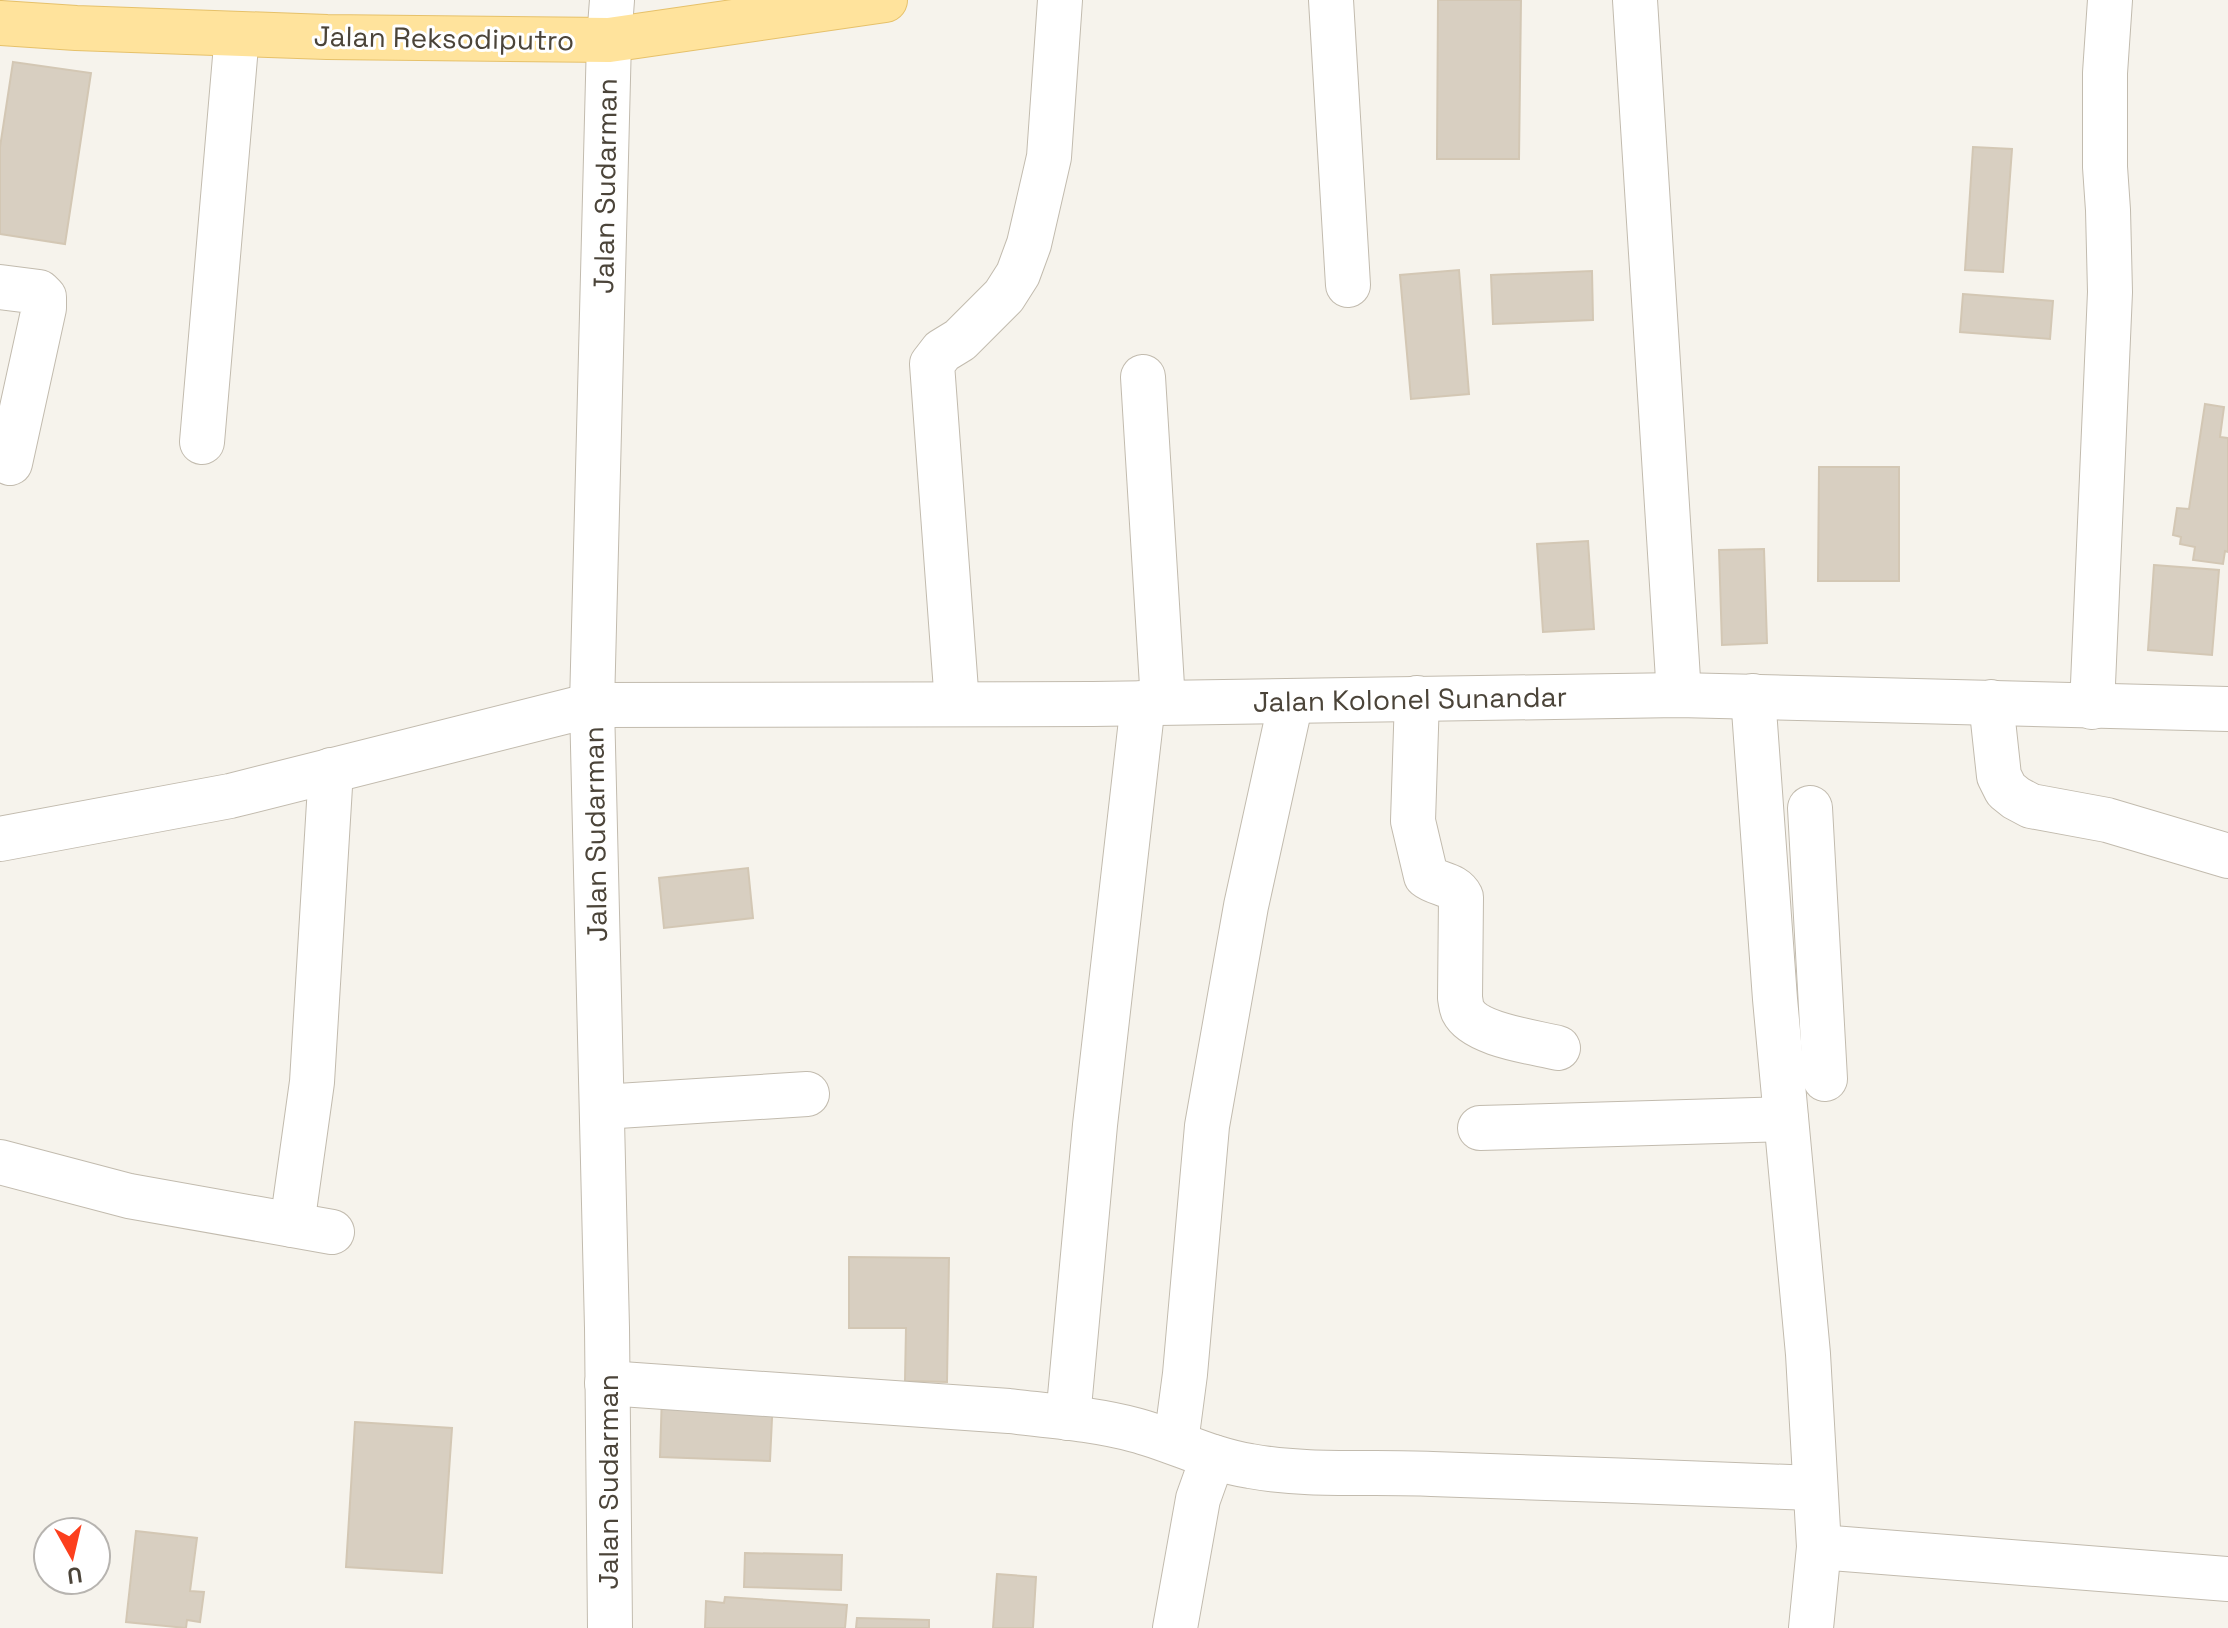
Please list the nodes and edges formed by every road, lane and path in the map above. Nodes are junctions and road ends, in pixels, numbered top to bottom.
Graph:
1 (885, 0) edge
2 (1060, 0) edge
3 (1331, 0) edge
4 (1635, 0) edge
5 (2110, 0) edge
6 (76, 14) edge
7 (0, 23) edge
8 (605, 27) edge
9 (237, 34) junction
10 (1348, 285) dead end
11 (0, 287) edge
12 (1143, 377) dead end
13 (202, 442) dead end
14 (10, 463) dead end
15 (1679, 695) junction
16 (1753, 696) junction
17 (1417, 698) junction
18 (1291, 701) junction
19 (1153, 702) junction
20 (1991, 702) junction
21 (957, 704) junction
22 (592, 705) junction
23 (2092, 707) junction
24 (2228, 709) edge
25 (331, 770) junction
26 (1810, 808) dead end
27 (0, 839) edge
28 (2228, 856) edge
29 (1821, 1021) junction
30 (1777, 1025) junction
31 (1558, 1048) dead end
32 (1825, 1079) dead end
33 (807, 1094) dead end
34 (602, 1107) junction
35 (1786, 1119) junction
36 (1480, 1128) dead end
37 (0, 1162) edge
38 (607, 1383) junction
39 (1068, 1418) junction
40 (1194, 1450) junction
41 (1814, 1488) junction
42 (1819, 1547) junction
43 (2228, 1579) edge
44 (610, 1628) edge
45 (1175, 1628) edge
46 (1811, 1628) edge

1 - 8 main road, Jalan Reksodiputro
2 - 21 street
3 - 10 street
4 - 15 street
5 - 23 street
6 - 7 main road, Jalan Reksodiputro
6 - 9 main road, Jalan Reksodiputro
8 - 9 main road, Jalan Reksodiputro
8 - 22 street, Jalan Sudarman
9 - 13 street
11 - 14 street
12 - 19 street
15 - 16 street, Jalan Kolonel Sunandar
15 - 17 street, Jalan Kolonel Sunandar
16 - 20 street, Jalan Kolonel Sunandar
16 - 30 street
17 - 18 street, Jalan Kolonel Sunandar
17 - 31 street
18 - 19 street, Jalan Kolonel Sunandar
18 - 40 street
19 - 21 street, Jalan Kolonel Sunandar
19 - 39 street
20 - 23 street, Jalan Kolonel Sunandar
20 - 28 street
21 - 22 street, Jalan Kolonel Sunandar
22 - 25 street, Jalan Kolonel Sunandar
22 - 34 street, Jalan Sudarman
23 - 24 street, Jalan Kolonel Sunandar
25 - 27 street, Jalan Kolonel Sunandar
25 - 37 street
26 - 29 street
29 - 30 street
29 - 32 street
30 - 35 street
33 - 34 street
34 - 38 street, Jalan Sudarman
35 - 36 street
35 - 41 street
38 - 39 street
38 - 44 street, Jalan Sudarman
39 - 40 street
40 - 41 street
40 - 45 street
41 - 42 street
42 - 43 street
42 - 46 street

